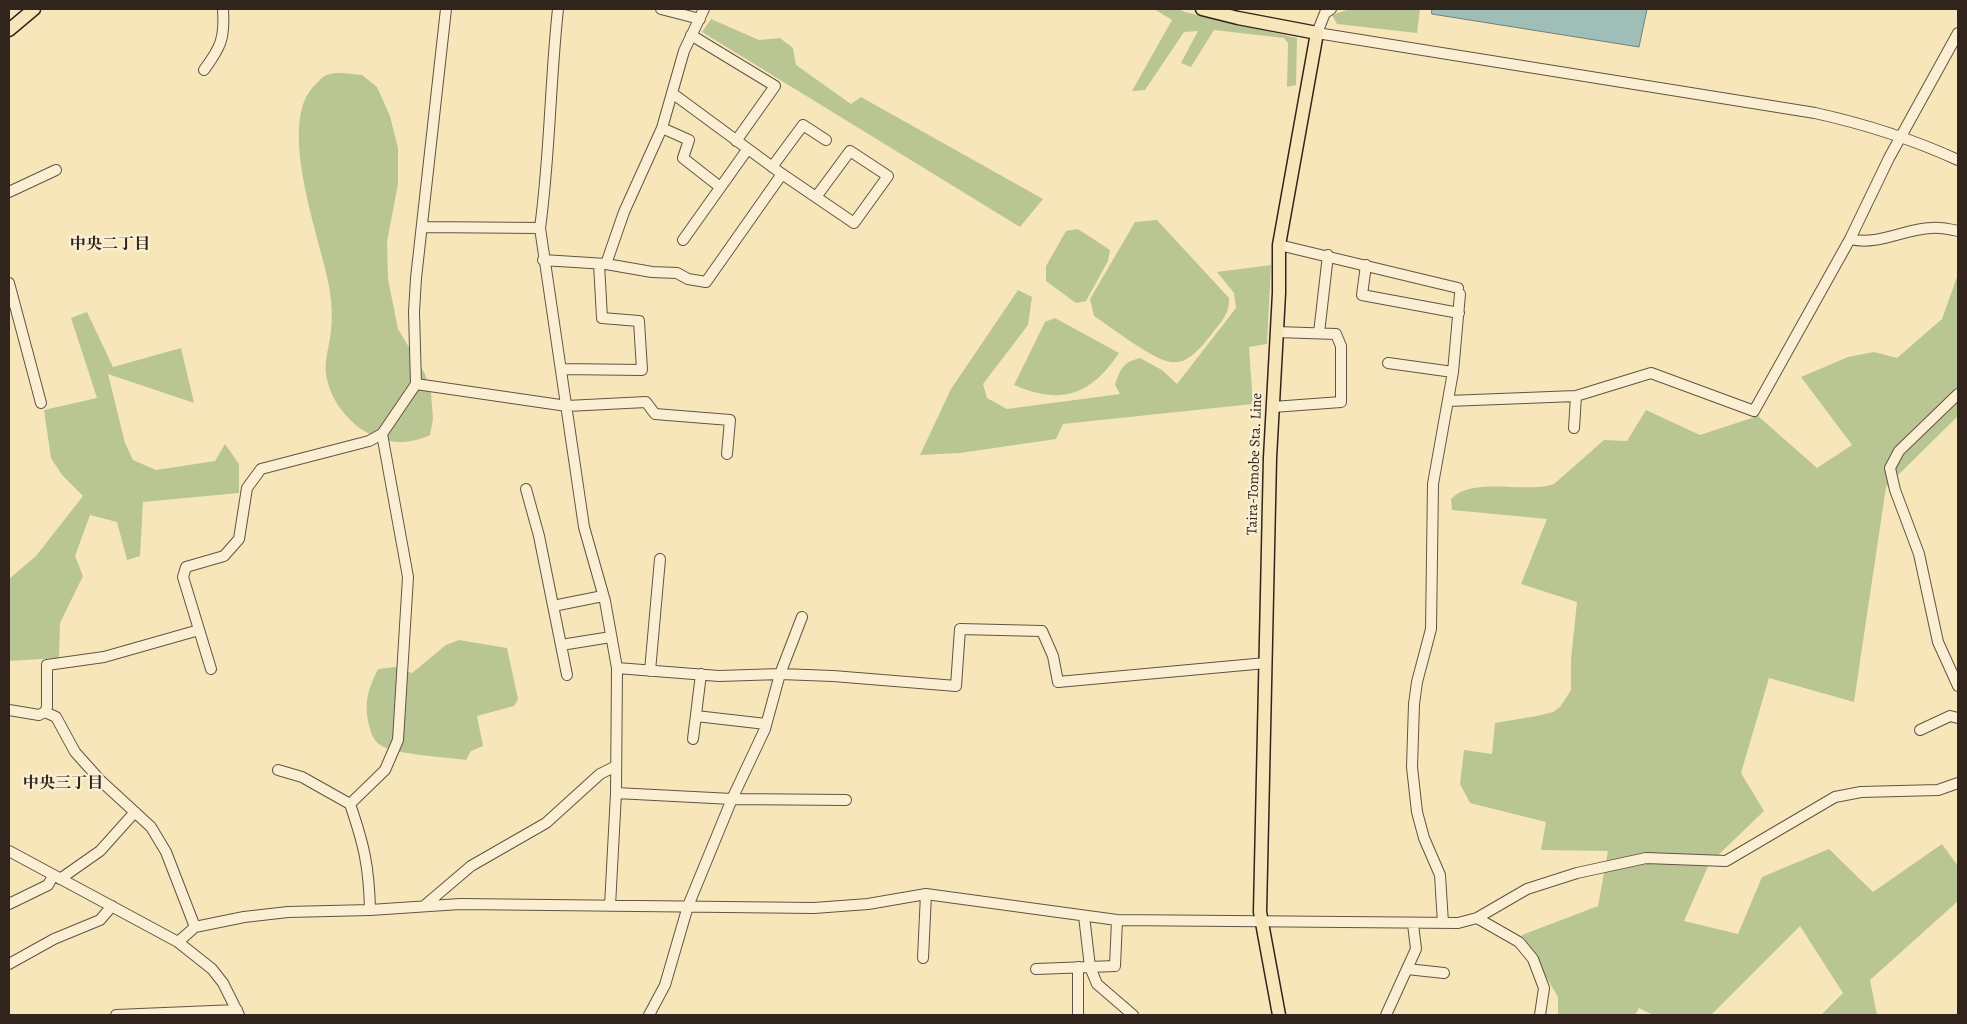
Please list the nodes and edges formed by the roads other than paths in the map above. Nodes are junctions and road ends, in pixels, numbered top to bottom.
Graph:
1 (34, 9) edge
2 (223, 9) edge
3 (446, 9) edge
4 (558, 9) edge
5 (660, 9) edge
6 (704, 9) edge
7 (1202, 9) edge
8 (1331, 9) edge
9 (700, 19) junction
10 (9, 30) edge
11 (1958, 32) edge
12 (1317, 33) junction
13 (691, 35) junction
14 (1955, 48) edge
15 (204, 70) dead end
16 (672, 93) junction
17 (662, 128) junction
18 (1901, 136) junction
19 (826, 140) dead end
20 (736, 142) junction
21 (748, 150) junction
22 (1958, 160) edge
23 (772, 167) junction
24 (56, 170) dead end
25 (782, 174) junction
26 (720, 187) junction
27 (9, 192) edge
28 (816, 198) junction
29 (422, 227) junction
30 (540, 228) junction
31 (1958, 231) edge
32 (1850, 239) junction
33 (683, 240) dead end
34 (1279, 244) junction
35 (1328, 255) junction
36 (543, 260) junction
37 (602, 264) junction
38 (1366, 265) junction
39 (9, 284) edge
40 (11, 305) edge
41 (1459, 313) junction
42 (1277, 332) junction
43 (1319, 333) junction
44 (1388, 363) dead end
45 (561, 369) junction
46 (1453, 372) junction
47 (416, 384) junction
48 (1958, 394) edge
49 (1576, 396) junction
50 (1448, 402) junction
51 (41, 403) dead end
52 (567, 406) junction
53 (1273, 407) junction
54 (1574, 428) dead end
55 (382, 434) junction
56 (727, 454) dead end
57 (526, 489) dead end
58 (660, 559) dead end
59 (603, 596) junction
60 (553, 606) junction
61 (802, 617) dead end
62 (198, 630) junction
63 (612, 637) junction
64 (561, 645) junction
65 (1266, 663) junction
66 (617, 668) junction
67 (210, 669) dead end
68 (650, 671) junction
69 (701, 674) junction
70 (780, 674) junction
71 (567, 675) dead end
72 (1958, 686) edge
73 (9, 710) edge
74 (45, 712) junction
75 (696, 716) junction
76 (1958, 718) edge
77 (766, 724) junction
78 (1920, 730) dead end
79 (693, 738) dead end
80 (616, 766) junction
81 (278, 770) dead end
82 (1958, 783) edge
83 (616, 793) junction
84 (732, 799) junction
85 (846, 800) dead end
86 (350, 804) junction
87 (135, 812) junction
88 (9, 851) edge
89 (56, 878) junction
90 (926, 894) junction
91 (9, 904) edge
92 (112, 906) junction
93 (424, 906) junction
94 (610, 906) junction
95 (688, 906) junction
96 (370, 910) junction
97 (1084, 916) junction
98 (1477, 918) junction
99 (1117, 920) junction
100 (1261, 922) junction
101 (1443, 923) junction
102 (1413, 924) junction
103 (195, 927) junction
104 (178, 942) junction
105 (923, 958) dead end
106 (9, 964) edge
107 (1078, 967) junction
108 (1090, 967) junction
109 (1036, 969) dead end
110 (1407, 970) junction
111 (1444, 973) dead end
112 (238, 1012) edge
113 (116, 1015) edge
114 (649, 1015) edge
115 (1078, 1015) edge
116 (1133, 1015) edge
117 (1278, 1015) edge
118 (1386, 1015) edge
119 (1540, 1015) edge

1 - 10 main road
2 - 15 street
3 - 29 street
4 - 30 street
5 - 9 street
6 - 9 street
7 - 12 main road
8 - 12 street
9 - 13 street
11 - 14 street
12 - 18 street
12 - 34 main road, Taira-Tomobe Sta. Line
13 - 16 street
13 - 20 street
14 - 18 street
16 - 17 street
16 - 20 street
17 - 26 street
17 - 37 street
18 - 22 street
18 - 32 street
19 - 23 street
20 - 21 street
21 - 23 street
21 - 26 street
23 - 25 street
24 - 27 street
25 - 28 street
25 - 37 street
26 - 33 street
28 - 28 street
29 - 30 street
29 - 47 street
30 - 36 street
31 - 32 street
32 - 49 street
34 - 35 street
34 - 42 main road, Taira-Tomobe Sta. Line
35 - 38 street
35 - 43 street
36 - 37 street
36 - 45 street
37 - 45 street
38 - 41 street
38 - 41 street
39 - 40 street
40 - 51 street
41 - 46 street
42 - 43 street
42 - 53 main road, Taira-Tomobe Sta. Line
43 - 53 street
44 - 46 street
45 - 52 street
46 - 50 street
47 - 52 street
47 - 55 street
48 - 72 street
49 - 50 street
49 - 54 street
50 - 101 street
52 - 56 street
52 - 59 street
53 - 65 main road, Taira-Tomobe Sta. Line
55 - 62 street
55 - 86 street
57 - 60 street
58 - 68 street
59 - 60 street
59 - 63 street
60 - 64 street
61 - 70 street
62 - 67 street
62 - 74 street
63 - 64 street
63 - 66 street
64 - 71 street
65 - 70 street
65 - 100 main road, Taira-Tomobe Sta. Line
66 - 68 street
66 - 80 street
68 - 69 street
69 - 70 street
69 - 75 street
70 - 77 street
73 - 74 street
74 - 87 street
75 - 77 street
75 - 79 street
76 - 78 street
77 - 84 street
80 - 83 street
80 - 93 street
81 - 86 street
82 - 98 street
83 - 84 street
83 - 94 street
84 - 85 street
84 - 95 street
86 - 96 street
87 - 89 street
87 - 103 street
88 - 89 street
89 - 91 street
89 - 92 street
90 - 95 street
90 - 97 street
90 - 105 street
92 - 104 street
92 - 106 street
93 - 94 street
93 - 96 street
94 - 95 street
95 - 114 street
96 - 103 street
97 - 99 street
97 - 108 street
98 - 101 street
98 - 119 street
99 - 100 street
99 - 108 street
100 - 102 street
100 - 117 main road, Taira-Tomobe Sta. Line
101 - 102 street
102 - 110 street
103 - 104 street
104 - 112 street
107 - 108 street
107 - 109 street
107 - 115 street
108 - 116 street
110 - 111 street
110 - 118 street
112 - 113 street

